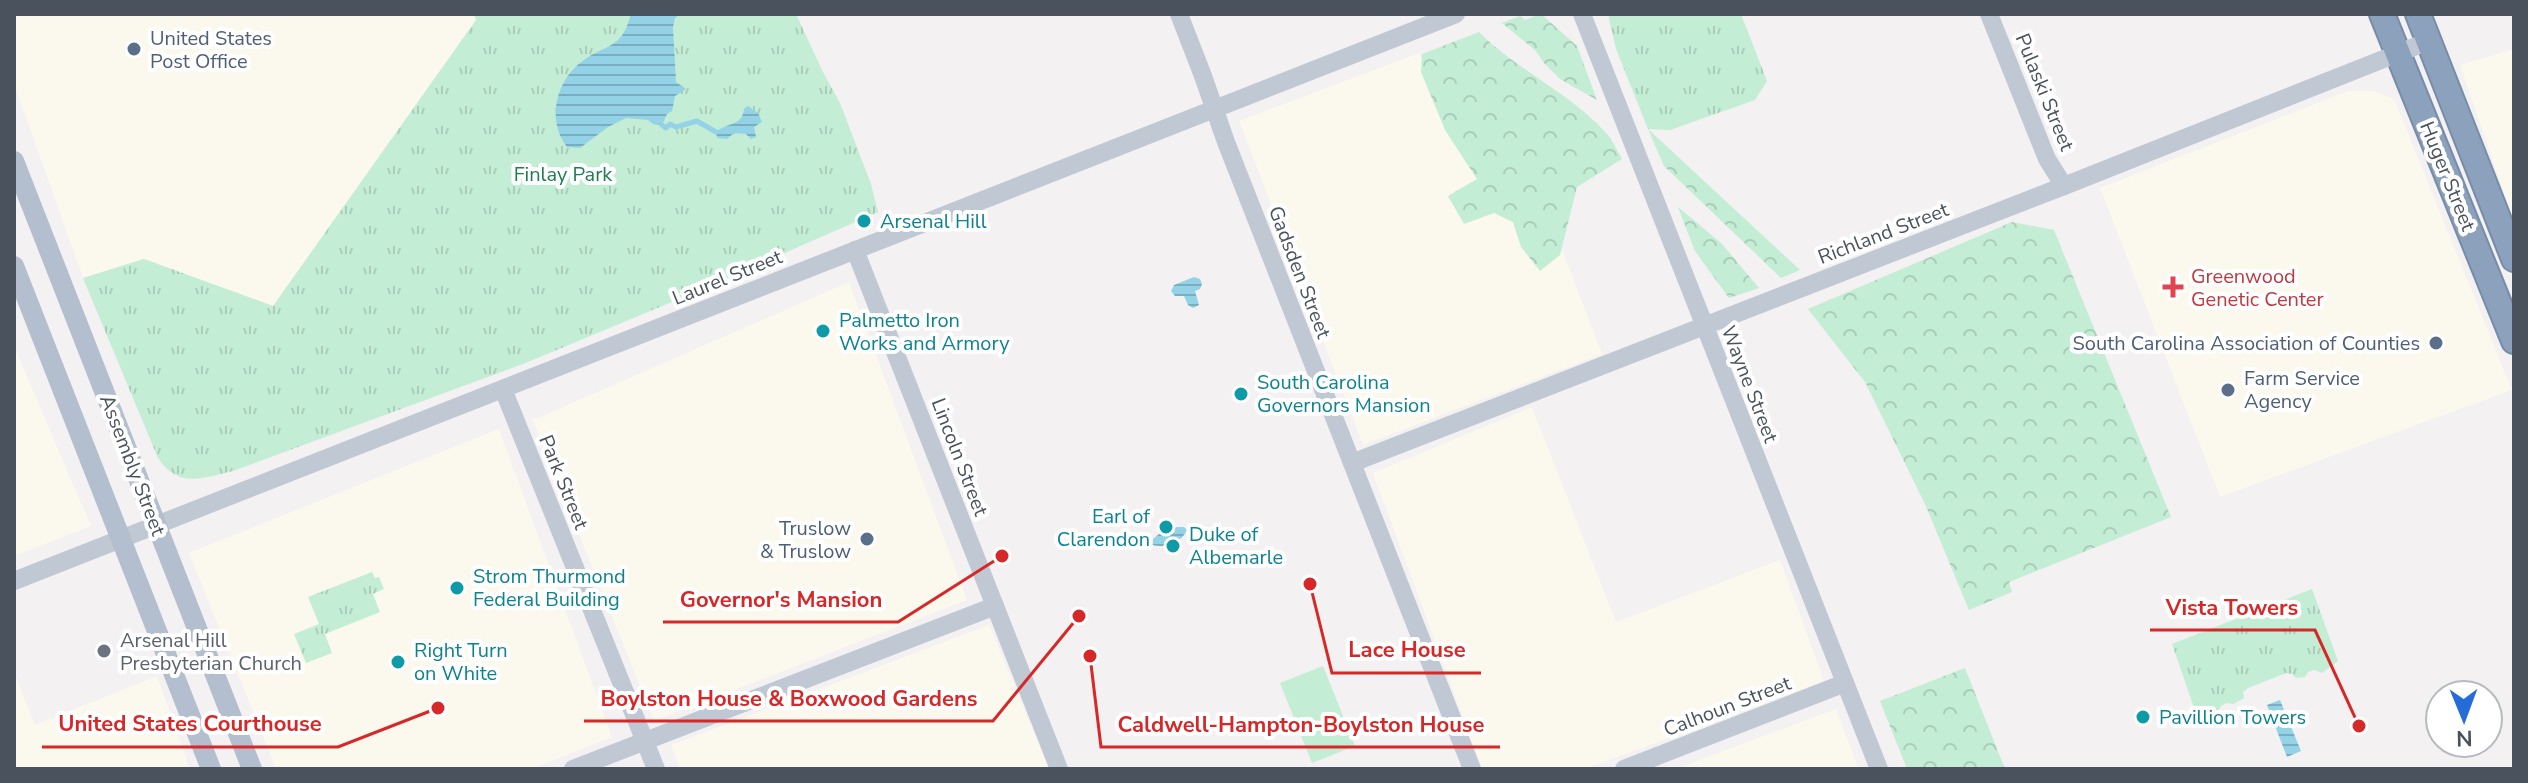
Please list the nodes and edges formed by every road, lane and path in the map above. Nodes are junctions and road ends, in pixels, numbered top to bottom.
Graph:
1 (1179, 14) edge
2 (1456, 14) edge
3 (1582, 14) edge
4 (1989, 14) edge
5 (2382, 14) edge
6 (2418, 14) edge
7 (2429, 41) junction
8 (2398, 54) junction
9 (1215, 108) junction
10 (15, 169) edge
11 (2064, 186) junction
12 (855, 250) junction
13 (2511, 254) edge
14 (14, 266) edge
15 (2514, 274) edge
16 (1704, 325) junction
17 (2514, 341) edge
18 (503, 389) junction
19 (1352, 463) junction
20 (157, 526) junction
21 (121, 540) junction
22 (14, 581) edge
23 (995, 606) junction
24 (1845, 683) junction
25 (645, 740) junction
26 (211, 769) edge
27 (252, 769) edge
28 (573, 769) edge
29 (656, 769) edge
30 (1059, 769) edge
31 (1472, 769) edge
32 (1624, 769) edge
33 (1879, 769) edge

1 - 9 street, Gadsden Street
2 - 9 street, Laurel Street
3 - 16 street, Wayne Street
4 - 11 street, Pulaski Street
5 - 8 highway, Huger Street
6 - 7 highway, Huger Street
7 - 8 street, Richland Street
7 - 13 highway, Huger Street
8 - 11 street, Richland Street
8 - 17 highway, Huger Street
9 - 12 street, Laurel Street
9 - 19 street, Gadsden Street
10 - 20 main road, Assembly Street
11 - 16 street, Richland Street
12 - 18 street, Laurel Street
12 - 23 street, Lincoln Street
13 - 15 highway, Huger Street
14 - 21 main road, Assembly Street
16 - 19 street, Richland Street
16 - 24 street, Wayne Street
18 - 20 street, Laurel Street
18 - 25 street, Park Street
19 - 31 street, Gadsden Street
20 - 21 street, Laurel Street
20 - 27 main road, Assembly Street
21 - 22 street, Laurel Street
21 - 26 main road, Assembly Street
23 - 25 street
23 - 30 street, Lincoln Street
24 - 32 street, Calhoun Street
24 - 33 street, Wayne Street
25 - 28 street
25 - 29 street, Park Street

